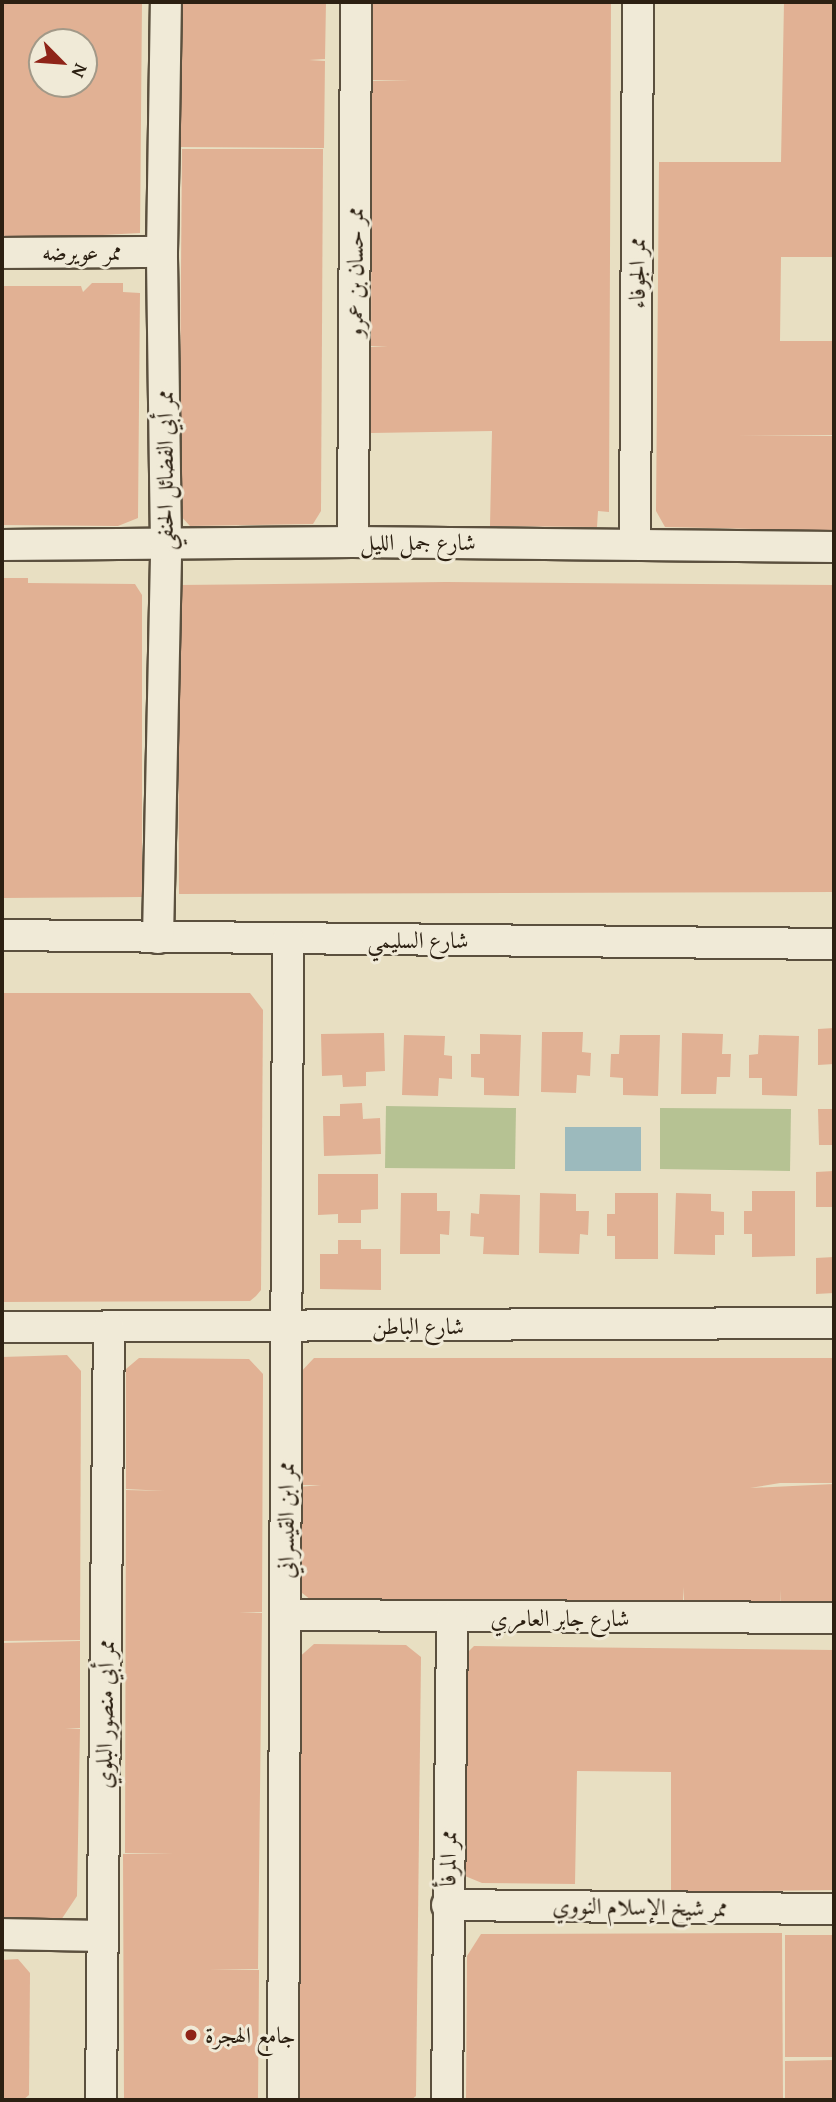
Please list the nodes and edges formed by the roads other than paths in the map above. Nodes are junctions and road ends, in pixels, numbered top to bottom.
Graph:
1 (166, 2) edge
2 (356, 2) edge
3 (638, 2) edge
4 (162, 252) junction
5 (2, 253) edge
6 (353, 542) junction
7 (635, 544) junction
8 (2, 545) edge
9 (166, 545) junction
10 (834, 547) edge
11 (2, 935) edge
12 (158, 938) junction
13 (288, 939) junction
14 (834, 944) edge
15 (834, 1323) edge
16 (2, 1327) edge
17 (109, 1327) junction
18 (286, 1328) junction
19 (285, 1615) junction
20 (452, 1618) junction
21 (834, 1618) edge
22 (447, 1905) junction
23 (834, 1909) edge
24 (2, 1934) edge
25 (102, 1936) junction
26 (101, 2100) edge
27 (283, 2100) edge
28 (447, 2100) edge

1 - 4 street, ممر أبي الفضائل الحنفي
2 - 6 street, ممر حسان بن عمرو
3 - 7 street, ممر الجوفاء
4 - 5 street, ممر عويرضه
4 - 9 street, ممر أبي الفضائل الحنفي
6 - 7 street, شارع جمل الليل
6 - 9 street, شارع جمل الليل
7 - 10 street, شارع جمل الليل
8 - 9 street, شارع جمل الليل
9 - 12 street, ممر أبي الفضائل الحنفي
11 - 12 street, شارع السليمي
12 - 13 street, شارع السليمي
13 - 14 street, شارع السليمي
13 - 18 street, ممر ابن القيسراني
15 - 18 street, شارع الباطن
16 - 17 street, شارع الباطن
17 - 18 street, شارع الباطن
17 - 25 street, ممر أبي منصور البلوي
18 - 19 street, ممر ابن القيسراني
19 - 20 street, شارع جابر العامري
19 - 27 street, ممر ابن القيسراني
20 - 21 street, شارع جابر العامري
20 - 22 street, ممر المرفأ
22 - 23 street, ممر شيخ الإسلام النووي
22 - 28 street, ممر المرفأ
24 - 25 street
25 - 26 street, ممر أبي منصور البلوي

